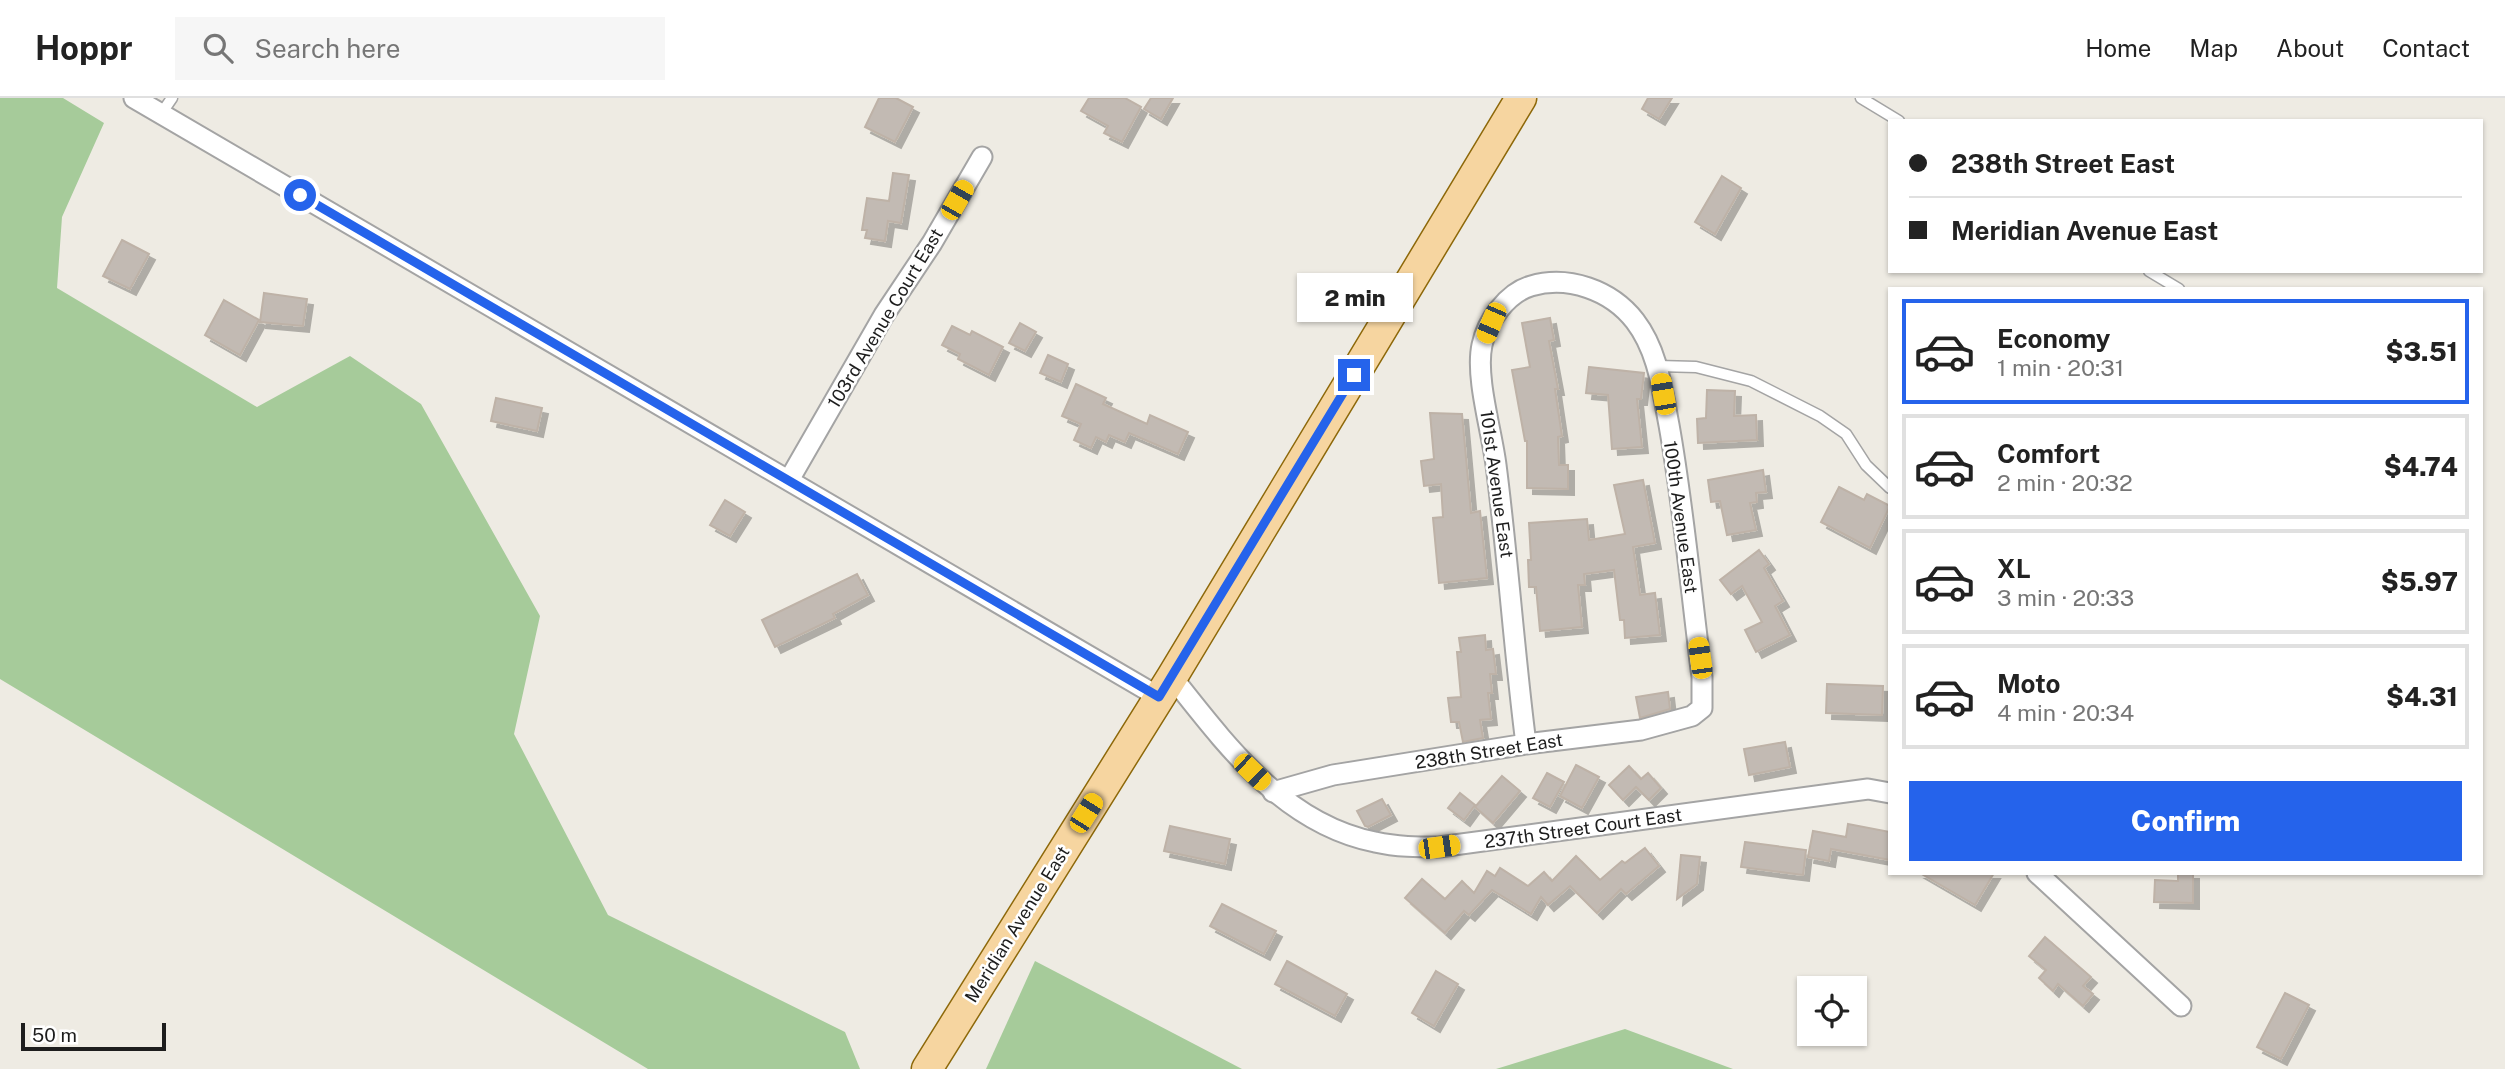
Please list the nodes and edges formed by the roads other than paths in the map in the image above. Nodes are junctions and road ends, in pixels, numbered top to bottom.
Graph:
1 (134, 98) edge
2 (1521, 98) edge
3 (1861, 98) edge
4 (167, 106) edge
5 (1896, 119) edge
6 (982, 157) dead end
7 (2151, 273) edge
8 (1573, 284) joint
9 (2176, 287) edge
10 (1658, 366) junction
11 (789, 480) junction
12 (1888, 486) edge
13 (1165, 687) junction
14 (1702, 708) joint
15 (1526, 744) junction
16 (1273, 792) junction
17 (1888, 793) edge
18 (2039, 875) edge
19 (2181, 1006) dead end
20 (927, 1069) edge

1 - 4 street
2 - 13 main road, Meridian Avenue East
3 - 5 lane
4 - 11 street
6 - 11 street, 103rd Avenue Court East
7 - 9 lane
8 - 10 street, 100th Avenue East
8 - 15 street, 101st Avenue East
10 - 12 lane
10 - 14 street, 100th Avenue East
11 - 13 street
13 - 16 street, 237th Street Court East
13 - 20 main road, Meridian Avenue East
14 - 15 street, 238th Street East
15 - 16 street, 238th Street East
16 - 17 street, 237th Street Court East
18 - 19 street

